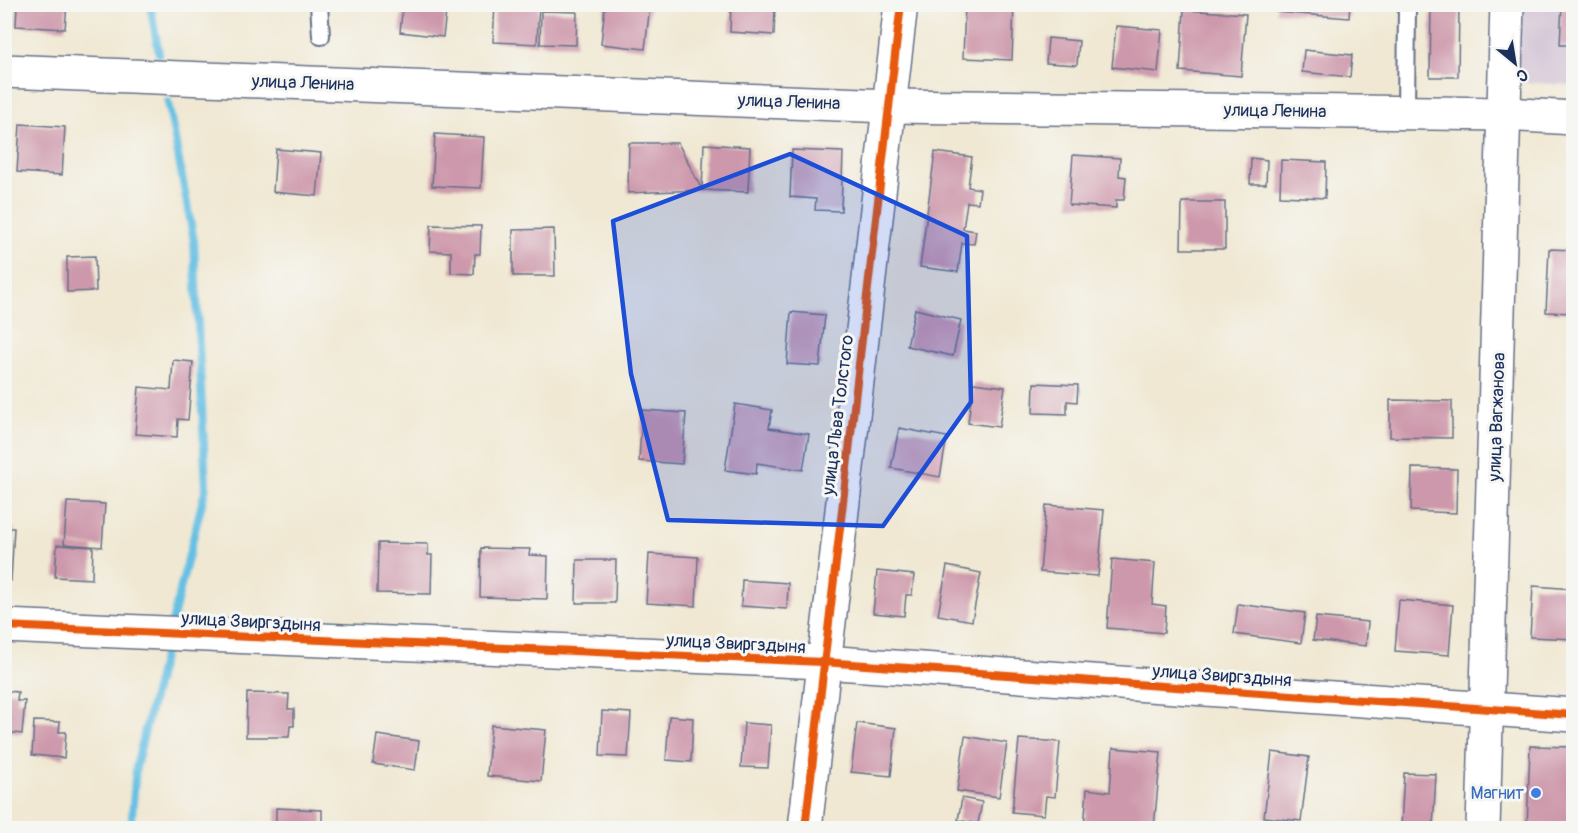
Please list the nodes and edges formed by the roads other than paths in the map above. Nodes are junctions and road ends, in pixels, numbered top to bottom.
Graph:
1 (319, 4) edge
2 (901, 4) edge
3 (1407, 4) edge
4 (1507, 4) edge
5 (321, 36) dead end
6 (4, 71) edge
7 (890, 106) junction
8 (1406, 113) junction
9 (1505, 114) junction
10 (1574, 118) edge
11 (4, 626) edge
12 (823, 662) junction
13 (1489, 710) junction
14 (1574, 714) edge
15 (805, 828) edge
16 (1483, 828) edge

1 - 5 lane
2 - 7 street, улица Льва Толстого
3 - 8 lane
4 - 9 street, улица Вагжанова
6 - 7 street, улица Ленина
7 - 8 street, улица Ленина
7 - 12 street, улица Льва Толстого
8 - 9 street, улица Ленина
9 - 10 street, улица Ленина
9 - 13 street, улица Вагжанова
11 - 12 street, улица Звиргздыня
12 - 13 street, улица Звиргздыня
12 - 15 street, улица Льва Толстого
13 - 14 street, улица Звиргздыня
13 - 16 street, улица Вагжанова

